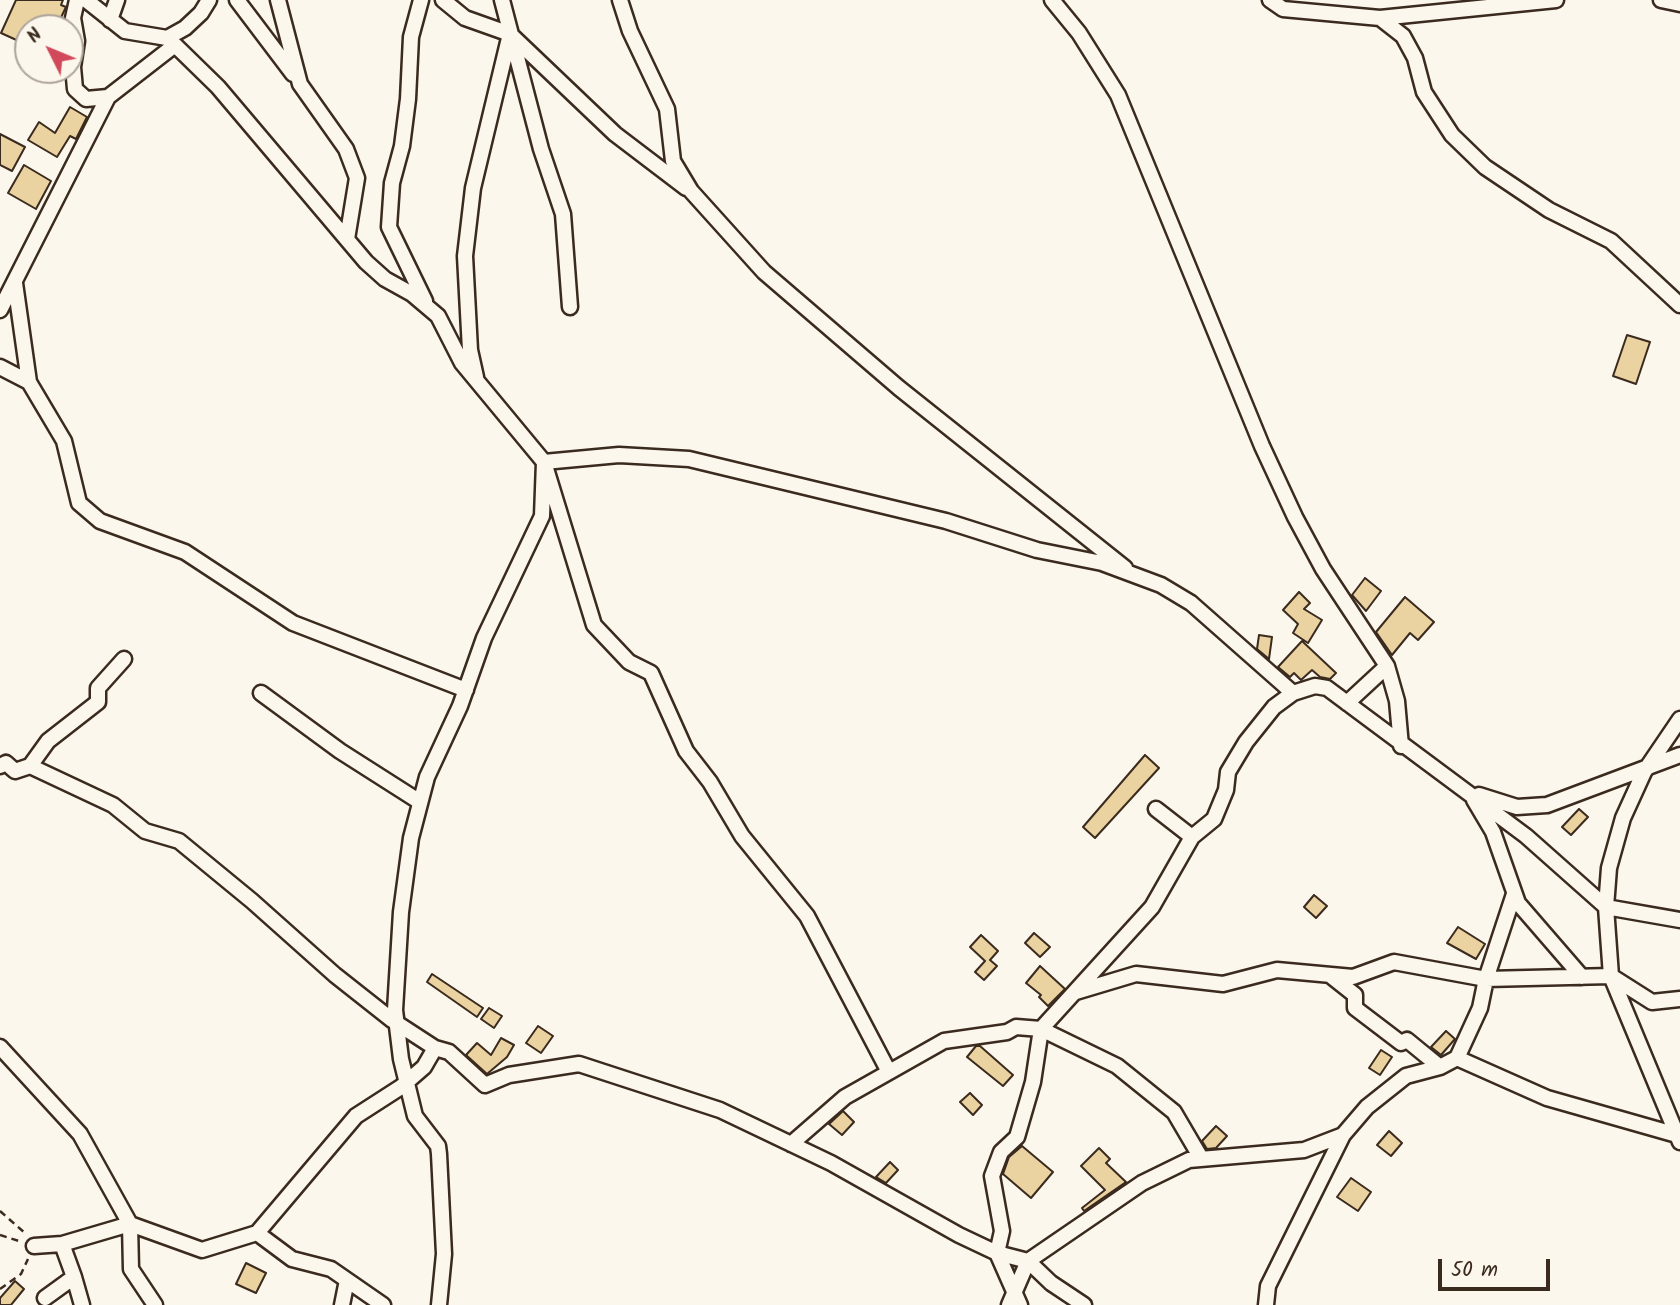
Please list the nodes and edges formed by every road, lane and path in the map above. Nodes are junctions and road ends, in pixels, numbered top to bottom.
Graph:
1 (77, 0) edge
2 (86, 0) edge
3 (117, 0) edge
4 (209, 0) edge
5 (237, 0) edge
6 (278, 0) edge
7 (421, 0) edge
8 (443, 0) edge
9 (502, 0) edge
10 (620, 0) edge
11 (1052, 0) edge
12 (1270, 0) edge
13 (1556, 0) edge
14 (1661, 0) edge
15 (1680, 4) edge
16 (1380, 18) junction
17 (110, 20) junction
18 (510, 34) junction
19 (171, 41) junction
20 (300, 84) junction
21 (108, 97) junction
22 (691, 191) junction
23 (347, 239) junction
24 (15, 282) junction
25 (1680, 305) edge
26 (570, 307) dead end
27 (429, 308) junction
28 (0, 310) edge
29 (0, 367) edge
30 (29, 382) junction
31 (478, 382) junction
32 (544, 462) junction
33 (1131, 573) junction
34 (124, 659) dead end
35 (1387, 666) junction
36 (466, 690) junction
37 (261, 693) dead end
38 (1293, 693) junction
39 (1347, 703) junction
40 (1680, 719) edge
41 (1401, 746) junction
42 (1680, 755) edge
43 (0, 766) edge
44 (30, 766) junction
45 (1647, 768) junction
46 (1470, 793) junction
47 (421, 802) junction
48 (1156, 809) dead end
49 (1192, 837) junction
50 (1514, 894) junction
51 (1606, 907) junction
52 (1680, 920) edge
53 (1331, 976) junction
54 (1611, 976) junction
55 (1582, 977) junction
56 (1486, 979) junction
57 (1075, 993) junction
58 (1680, 999) edge
59 (396, 1023) junction
60 (1041, 1029) junction
61 (0, 1047) edge
62 (435, 1048) junction
63 (1457, 1058) junction
64 (1440, 1067) junction
65 (888, 1072) junction
66 (407, 1082) junction
67 (1648, 1125) dead end
68 (1343, 1135) junction
69 (1679, 1139) edge
70 (790, 1144) junction
71 (1201, 1158) junction
72 (0, 1211) edge
73 (130, 1224) junction
74 (257, 1233) junction
75 (0, 1235) edge
76 (62, 1244) junction
77 (34, 1245) junction
78 (998, 1253) junction
79 (1028, 1261) junction
80 (74, 1277) junction
81 (347, 1280) junction
82 (0, 1289) edge
83 (45, 1298) dead end
84 (1014, 1301) edge
85 (82, 1305) edge
86 (155, 1305) edge
87 (342, 1305) edge
88 (383, 1305) edge
89 (439, 1305) edge
90 (1084, 1305) edge
91 (1266, 1305) edge

1 - 21 street
2 - 17 street
3 - 17 street
4 - 19 street
5 - 20 street
6 - 20 street
7 - 27 street
8 - 18 street
9 - 18 street
10 - 22 street
11 - 35 street
12 - 16 street
13 - 16 street
14 - 15 street
16 - 25 street
17 - 19 street
18 - 22 street
18 - 26 street
18 - 31 street
19 - 21 street
19 - 23 street
20 - 23 street
21 - 24 street
22 - 33 street
23 - 27 street
24 - 28 street
24 - 30 street
27 - 31 street
29 - 30 street
30 - 36 street
31 - 32 street
32 - 33 street
32 - 36 street
32 - 65 street
33 - 38 street
34 - 44 street
35 - 39 street
35 - 41 street
36 - 47 street
37 - 47 street
38 - 39 street
38 - 49 street
39 - 41 street
40 - 45 street
41 - 46 street
42 - 45 street
43 - 44 street
44 - 59 street
45 - 46 street
45 - 51 street
46 - 50 street
46 - 51 street
47 - 59 street
48 - 49 street
49 - 57 street
50 - 55 street
50 - 56 street
51 - 52 street
51 - 54 street
53 - 56 street
53 - 57 street
53 - 64 street
54 - 55 street
54 - 58 street
54 - 69 street
55 - 56 street
56 - 63 street
57 - 60 street
59 - 62 street
59 - 66 street
60 - 65 street
60 - 71 street
60 - 78 street
61 - 73 street
62 - 66 street
62 - 70 street
63 - 64 street
63 - 69 street
64 - 68 street
65 - 70 street
66 - 74 street
66 - 89 street
67 - 69 street
68 - 71 street
68 - 91 street
70 - 78 street
71 - 79 street
72 - 77 path
73 - 74 street
73 - 76 street
73 - 86 street
74 - 81 street
75 - 77 path
76 - 77 street
76 - 80 street
77 - 82 path
78 - 79 street
78 - 84 street
79 - 84 street
79 - 90 street
80 - 83 street
80 - 85 street
81 - 87 street
81 - 88 street

